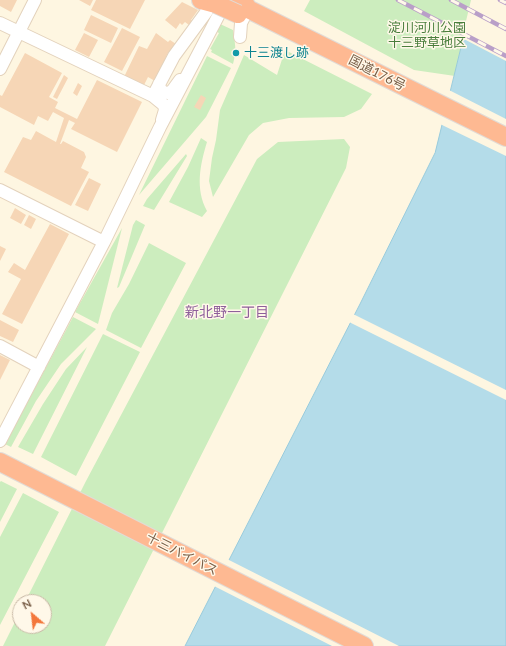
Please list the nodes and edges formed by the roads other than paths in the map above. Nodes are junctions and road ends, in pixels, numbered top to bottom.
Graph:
1 (35, 0) edge
2 (211, 1) edge
3 (246, 8) edge
4 (0, 23) edge
5 (19, 32) junction
6 (240, 37) dead end
7 (201, 50) junction
8 (0, 69) edge
9 (159, 84) junction
10 (153, 96) junction
11 (160, 127) junction
12 (506, 137) edge
13 (0, 190) edge
14 (104, 242) junction
15 (0, 346) edge
16 (39, 367) junction
17 (5, 428) edge
18 (0, 441) edge
19 (0, 462) edge
20 (364, 646) edge

1 - 5 street
2 - 3 highway, 国道176号, bridge
2 - 7 street
2 - 9 street
3 - 6 street
3 - 12 highway, 国道176号
4 - 5 street
5 - 8 street
5 - 10 street
7 - 9 street
7 - 11 street
9 - 10 street
10 - 11 street
11 - 14 street
13 - 14 street
14 - 16 street
15 - 16 street
16 - 17 street
17 - 18 street
19 - 20 highway, 十三バイパス

